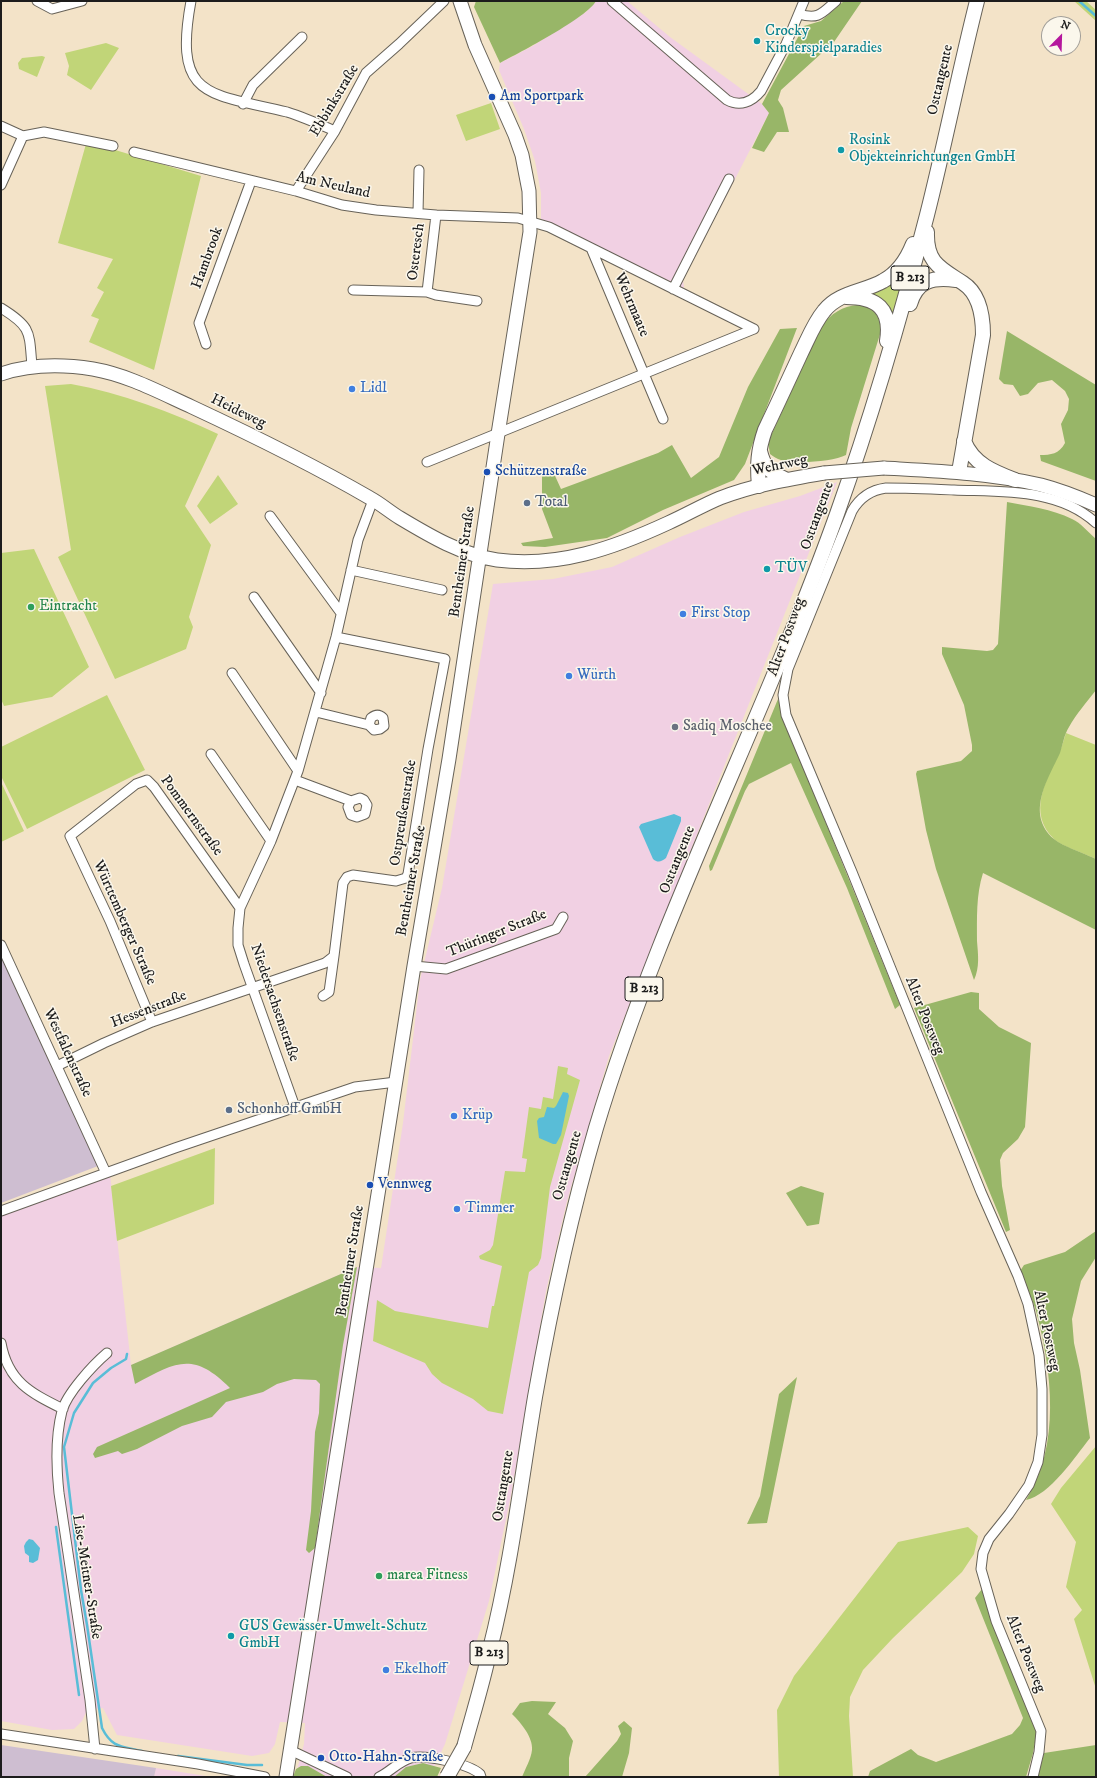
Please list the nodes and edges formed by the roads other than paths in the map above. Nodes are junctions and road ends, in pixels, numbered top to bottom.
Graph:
1 (37, 1) edge
2 (82, 1) edge
3 (191, 1) edge
4 (444, 1) edge
5 (460, 1) edge
6 (612, 1) edge
7 (804, 1) edge
8 (836, 1) edge
9 (977, 1) edge
10 (799, 14) junction
11 (302, 37) dead end
12 (243, 104) junction
13 (1, 126) edge
14 (335, 131) junction
15 (23, 136) junction
16 (113, 146) dead end
17 (134, 152) dead end
18 (419, 170) dead end
19 (729, 180) dead end
20 (251, 181) junction
21 (1, 185) edge
22 (296, 191) junction
23 (928, 212) junction
24 (418, 213) junction
25 (436, 215) junction
26 (530, 220) junction
27 (591, 248) junction
28 (956, 280) junction
29 (673, 289) junction
30 (353, 290) dead end
31 (427, 292) junction
32 (842, 298) junction
33 (477, 301) dead end
34 (1, 308) edge
35 (206, 344) dead end
36 (892, 345) junction
37 (32, 366) junction
38 (644, 373) junction
39 (1, 374) edge
40 (882, 375) junction
41 (663, 419) dead end
42 (498, 434) junction
43 (964, 441) junction
44 (759, 446) junction
45 (427, 462) dead end
46 (959, 472) junction
47 (785, 479) junction
48 (1015, 480) junction
49 (759, 486) junction
50 (373, 500) junction
51 (1096, 505) edge
52 (270, 516) dead end
53 (1096, 523) edge
54 (480, 557) junction
55 (351, 570) junction
56 (442, 590) dead end
57 (254, 598) dead end
58 (341, 613) junction
59 (336, 637) junction
60 (232, 673) dead end
61 (321, 693) junction
62 (316, 712) junction
63 (370, 725) dead end
64 (211, 754) dead end
65 (298, 771) junction
66 (295, 780) junction
67 (351, 801) dead end
68 (70, 836) joint
69 (271, 842) junction
70 (240, 908) junction
71 (563, 917) dead end
72 (1, 945) edge
73 (334, 956) junction
74 (414, 966) junction
75 (252, 987) junction
76 (323, 996) dead end
77 (152, 1022) junction
78 (57, 1066) junction
79 (396, 1082) junction
80 (295, 1107) junction
81 (106, 1173) junction
82 (1, 1211) edge
83 (1, 1344) edge
84 (107, 1353) dead end
85 (63, 1409) junction
86 (1, 1734) edge
87 (464, 1747) junction
88 (95, 1749) junction
89 (290, 1750) junction
90 (265, 1777) edge
91 (286, 1777) edge
92 (347, 1777) edge
93 (379, 1777) edge
94 (447, 1777) edge
95 (455, 1777) edge
96 (481, 1777) edge
97 (1033, 1777) edge

1 - 2 street
3 - 12 street
4 - 14 street, Ebbinkstraße
5 - 26 street, Bentheimer Straße
6 - 10 street
7 - 10 street
8 - 10 street
9 - 23 main road, Osttangente / B 213
11 - 12 street
12 - 14 street
13 - 15 street
14 - 22 street, Ebbinkstraße
15 - 16 street
15 - 21 street
17 - 20 street, Am Neuland
18 - 24 street
19 - 29 street
20 - 22 street, Am Neuland
20 - 35 street, Hambrook
22 - 24 street, Am Neuland
23 - 28 main road
23 - 32 main road
23 - 36 main road, Osttangente / B 213
24 - 25 street, Am Neuland
25 - 26 street, Am Neuland
25 - 31 street, Osteresch
26 - 27 street, Wehrmaate
26 - 42 street, Bentheimer Straße
27 - 29 street, Wehrmaate
27 - 38 street, Wehrmaate
28 - 36 main road
28 - 43 main road
29 - 38 street, Wehrmaate
30 - 31 street, Osteresch
31 - 33 street, Osteresch
32 - 40 main road
32 - 44 main road
34 - 37 street
36 - 40 main road, Osttangente / B 213
37 - 39 street, Heideweg
37 - 50 street, Heideweg
38 - 41 street, Wehrmaate
38 - 42 street
40 - 87 main road, Osttangente / B 213
42 - 45 street
42 - 54 street, Bentheimer Straße
43 - 46 main road
43 - 48 main road
44 - 47 main road
44 - 49 main road
46 - 47 street, Wehrweg, bridge
46 - 48 street, Wehrweg
47 - 49 street, Wehrweg
48 - 51 street, Wehrweg
49 - 54 street, Wehrweg
50 - 54 street, Heideweg
50 - 55 street, Niedersachsenstraße
52 - 58 street
53 - 97 street, Alter Postweg
54 - 74 street, Bentheimer Straße
55 - 56 street
55 - 58 street, Niedersachsenstraße
57 - 61 street
58 - 59 street, Niedersachsenstraße
59 - 61 street, Niedersachsenstraße
59 - 73 street, Ostpreußenstraße
60 - 65 street
61 - 62 street, Niedersachsenstraße
62 - 63 street
62 - 65 street, Niedersachsenstraße
64 - 69 street
65 - 66 street, Niedersachsenstraße
66 - 67 street
66 - 69 street, Niedersachsenstraße
68 - 70 street, Pommernstraße
68 - 77 street, Württemberger Straße
69 - 70 street, Niedersachsenstraße
70 - 75 street, Niedersachsenstraße
71 - 74 street, Thüringer Straße
72 - 78 street, Westfalenstraße
73 - 75 street
73 - 76 street
74 - 79 street, Bentheimer Straße
75 - 77 street, Hessenstraße
75 - 80 street, Niedersachsenstraße
77 - 78 street, Hessenstraße
78 - 81 street, Westfalenstraße
79 - 80 street
79 - 89 street, Bentheimer Straße
80 - 81 street
81 - 82 street
83 - 85 street
84 - 85 street, Lise-Meitner-Straße
85 - 88 street, Lise-Meitner-Straße
86 - 88 street
87 - 94 main road, bridge
87 - 95 main road, B 213, bridge
88 - 90 street
89 - 91 street, Bentheimer Straße
89 - 92 street
93 - 96 street

